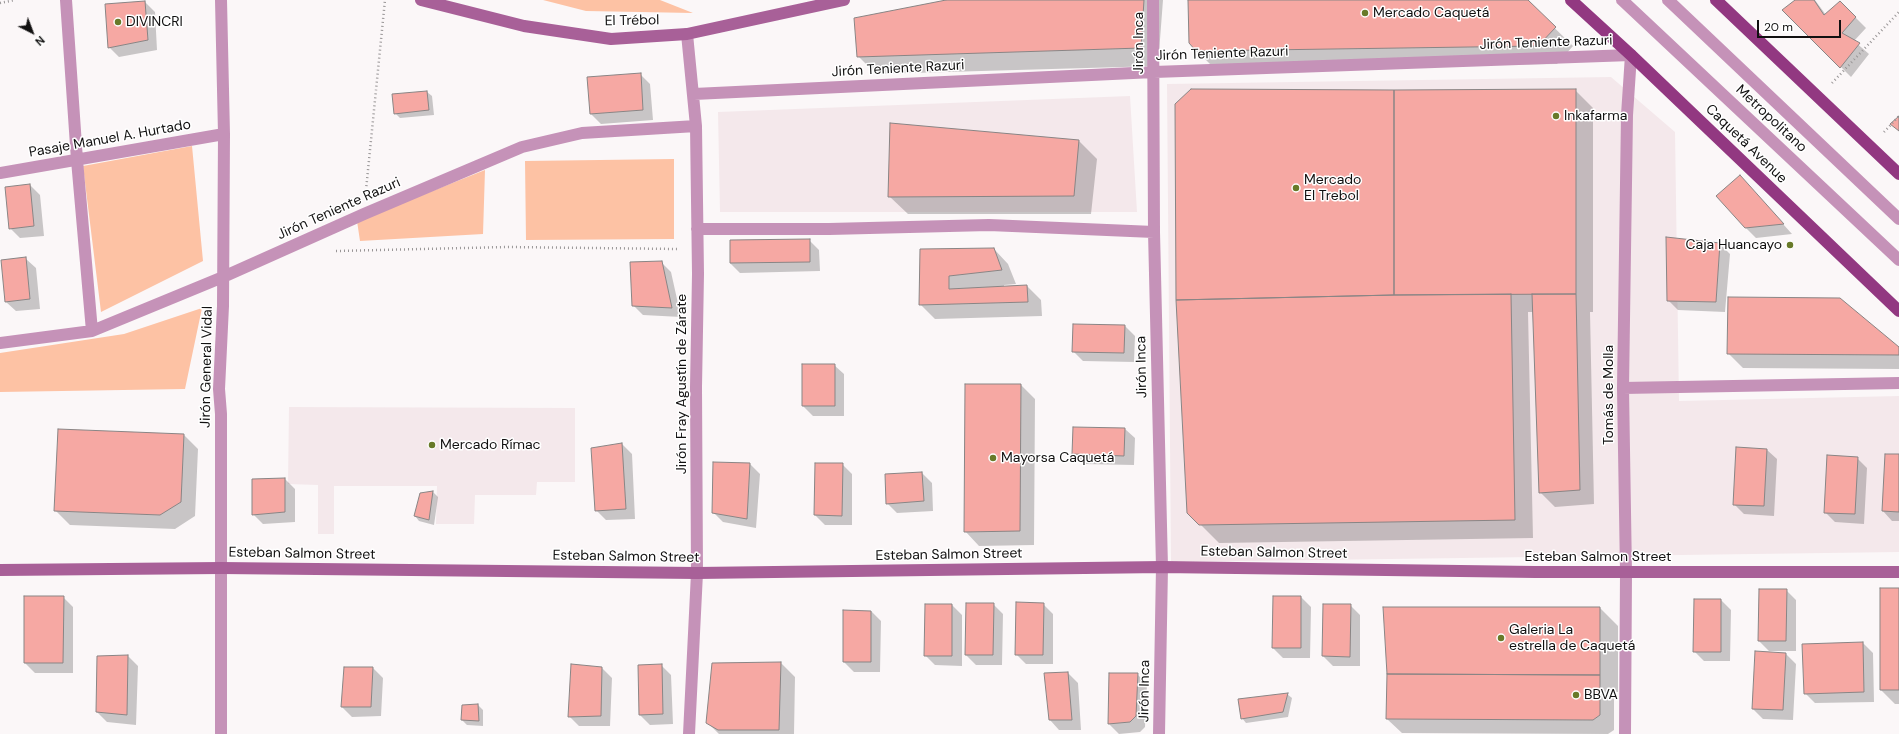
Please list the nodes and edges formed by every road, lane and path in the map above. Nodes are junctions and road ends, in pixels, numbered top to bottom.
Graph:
1 (12, 0) edge
2 (15, 0) edge
3 (66, 0) edge
4 (221, 0) edge
5 (385, 0) edge
6 (422, 0) edge
7 (844, 0) edge
8 (1153, 0) edge
9 (1571, 0) edge
10 (1622, 0) edge
11 (1668, 0) edge
12 (1716, 0) edge
13 (0, 3) edge
14 (1899, 12) edge
15 (687, 34) junction
16 (1631, 55) junction
17 (1154, 72) junction
18 (694, 94) junction
19 (1818, 98) junction
20 (696, 126) junction
21 (224, 134) junction
22 (77, 160) junction
23 (0, 173) edge
24 (1899, 174) edge
25 (364, 214) junction
26 (1899, 219) edge
27 (697, 229) junction
28 (1154, 232) junction
29 (306, 240) junction
30 (697, 249) junction
31 (1899, 260) edge
32 (223, 277) junction
33 (1899, 311) edge
34 (92, 331) junction
35 (0, 343) edge
36 (1899, 383) edge
37 (1623, 388) junction
38 (1162, 567) junction
39 (221, 568) junction
40 (0, 570) edge
41 (1899, 572) edge
42 (697, 573) junction
43 (1626, 573) junction
44 (221, 734) edge
45 (689, 734) edge
46 (1159, 734) edge
47 (1625, 734) edge

1 - 2 path
1 - 13 path
3 - 22 street
4 - 21 street, Jirón General Vidal
5 - 25 path
6 - 15 street, El Trébol
7 - 15 street, El Trébol
8 - 17 street, Jirón Inca
9 - 16 main road, Caquetá Avenue
10 - 31 street, Metropolitano
11 - 26 street, Metropolitano
12 - 19 main road
14 - 19 path
15 - 18 street, Jirón Fray Agustín de Zárate
16 - 17 street, Jirón Teniente Razuri
16 - 33 main road, Caquetá Avenue
16 - 37 street, Tomás de Molla
17 - 18 street, Jirón Teniente Razuri
17 - 28 street, Jirón Inca
18 - 20 street, Jirón Fray Agustín de Zárate
19 - 24 main road
20 - 25 street, Jirón Teniente Razuri
20 - 27 street, Jirón Fray Agustín de Zárate
21 - 22 street, Pasaje Manuel A. Hurtado
21 - 32 street, Jirón General Vidal
22 - 23 street, Pasaje Manuel A. Hurtado
22 - 34 street
25 - 29 street, Jirón Teniente Razuri
27 - 28 street
27 - 30 street, Jirón Fray Agustín de Zárate
28 - 38 street, Jirón Inca
29 - 30 path
29 - 32 street, Jirón Teniente Razuri
30 - 42 street, Jirón Fray Agustín de Zárate
32 - 34 street, Jirón Teniente Razuri
32 - 39 street, Jirón General Vidal
34 - 35 street, Jirón Teniente Razuri
36 - 37 street
37 - 43 street, Tomás de Molla
38 - 42 street, Esteban Salmon Street
38 - 43 street, Esteban Salmon Street
38 - 46 street, Jirón Inca
39 - 40 street, Esteban Salmon Street
39 - 42 street, Esteban Salmon Street
39 - 44 street, Jirón General Vidal
41 - 43 street, Esteban Salmon Street
42 - 45 street, Jirón Fray Agustín de Zárate
43 - 47 street, Tomás de Molla

